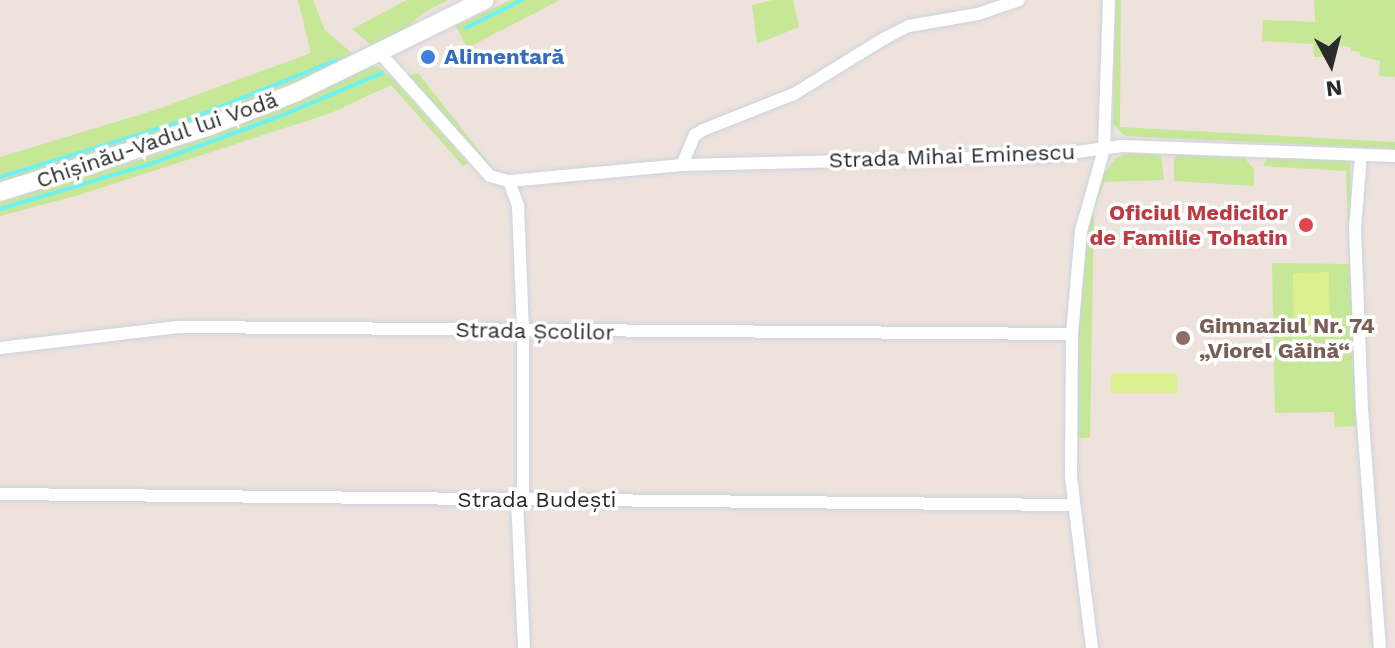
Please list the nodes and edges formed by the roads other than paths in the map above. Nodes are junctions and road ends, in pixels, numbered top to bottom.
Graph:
1 (485, 0) edge
2 (1019, 0) edge
3 (1109, 0) edge
4 (380, 53) junction
5 (1104, 149) junction
6 (1361, 155) junction
7 (1395, 156) edge
8 (682, 165) junction
9 (509, 181) junction
10 (0, 192) edge
11 (523, 332) junction
12 (1072, 334) junction
13 (0, 348) edge
14 (0, 494) edge
15 (520, 500) junction
16 (1074, 505) junction
17 (524, 648) edge
18 (1092, 648) edge
19 (1380, 648) edge

1 - 4 main road, Chișinău-Vadul lui Vodă
2 - 8 street
3 - 5 street
4 - 9 street
4 - 10 main road, Chișinău-Vadul lui Vodă
5 - 6 street, Strada Mihai Eminescu
5 - 8 street, Strada Mihai Eminescu
5 - 12 street
6 - 7 street, Strada Mihai Eminescu
6 - 19 street
8 - 9 street, Strada Mihai Eminescu
9 - 11 street
11 - 12 street, Strada Școlilor
11 - 13 street, Strada Școlilor
11 - 15 street
12 - 16 street
14 - 15 street, Strada Budești
15 - 16 street, Strada Budești
15 - 17 street
16 - 18 street

